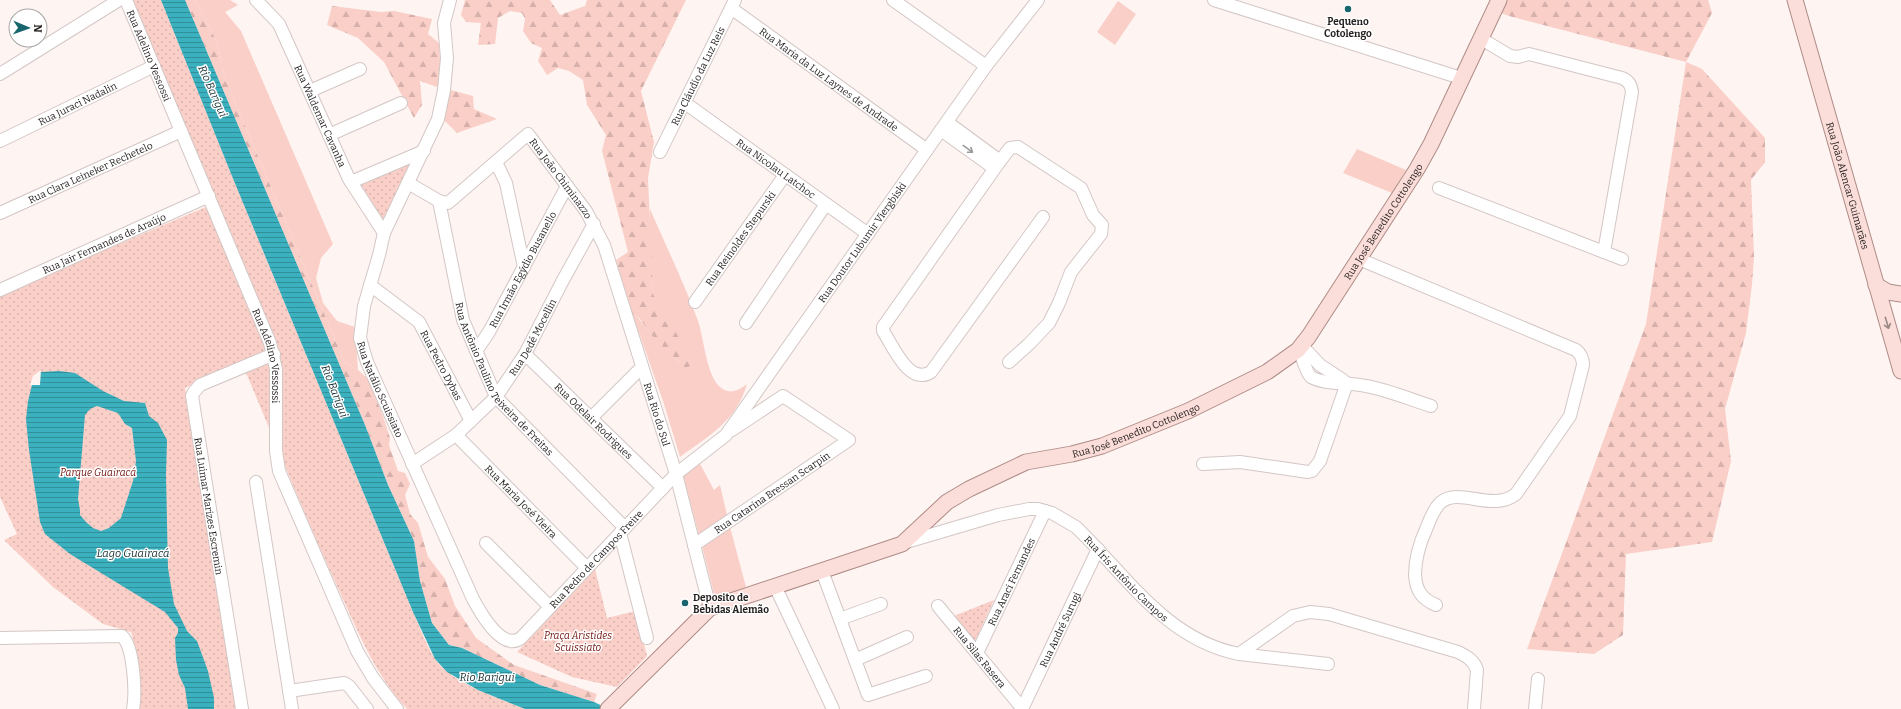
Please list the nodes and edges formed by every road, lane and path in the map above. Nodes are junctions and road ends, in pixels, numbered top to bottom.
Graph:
1 (119, 0) edge
2 (126, 0) edge
3 (256, 0) edge
4 (450, 0) edge
5 (893, 0) edge
6 (1038, 0) edge
7 (1214, 0) edge
8 (1499, 0) edge
9 (1795, 0) edge
10 (733, 4) edge
11 (1480, 38) junction
12 (154, 66) junction
13 (986, 66) junction
14 (360, 69) dead end
15 (0, 74) edge
16 (1461, 78) junction
17 (310, 91) junction
18 (685, 102) junction
19 (401, 103) dead end
20 (944, 126) junction
21 (181, 131) junction
22 (329, 134) junction
23 (0, 141) edge
24 (927, 150) junction
25 (424, 151) junction
26 (660, 152) dead end
27 (496, 162) junction
28 (997, 164) junction
29 (785, 175) junction
30 (351, 182) junction
31 (408, 183) junction
32 (567, 186) junction
33 (1439, 188) dead end
34 (209, 196) junction
35 (439, 200) junction
36 (826, 204) junction
37 (0, 213) edge
38 (1043, 217) dead end
39 (594, 224) junction
40 (384, 233) junction
41 (868, 234) junction
42 (1604, 252) junction
43 (1359, 259) junction
44 (1622, 259) dead end
45 (524, 267) junction
46 (370, 285) junction
47 (1876, 285) junction
48 (0, 290) edge
49 (1901, 294) edge
50 (695, 302) dead end
51 (746, 323) dead end
52 (1300, 348) junction
53 (476, 350) junction
54 (274, 354) junction
55 (525, 354) junction
56 (1009, 362) dead end
57 (642, 367) junction
58 (1901, 371) edge
59 (1347, 383) junction
60 (496, 397) junction
61 (1431, 406) dead end
62 (591, 418) junction
63 (471, 421) junction
64 (456, 435) junction
65 (726, 435) junction
66 (412, 464) junction
67 (1203, 464) dead end
68 (676, 474) junction
69 (256, 482) dead end
70 (663, 488) junction
71 (1045, 511) junction
72 (623, 530) junction
73 (486, 543) dead end
74 (902, 544) junction
75 (694, 545) junction
76 (1098, 549) junction
77 (587, 568) junction
78 (822, 570) junction
79 (775, 586) junction
80 (881, 604) dead end
81 (1436, 605) dead end
82 (938, 606) dead end
83 (550, 607) junction
84 (710, 608) junction
85 (840, 619) junction
86 (907, 637) dead end
87 (0, 638) edge
88 (647, 638) dead end
89 (513, 642) joint
90 (976, 653) junction
91 (1239, 654) junction
92 (855, 660) junction
93 (1328, 664) dead end
94 (926, 676) dead end
95 (1538, 679) dead end
96 (289, 691) junction
97 (1022, 708) edge
98 (133, 709) edge
99 (242, 709) edge
100 (292, 709) edge
101 (367, 709) edge
102 (397, 709) edge
103 (608, 709) edge
104 (833, 709) edge
105 (1474, 709) edge
106 (1535, 709) edge

1 - 15 street
2 - 12 street, Rua Adelino Vessossi
3 - 17 street, Rua Waldemar Cavanha
4 - 25 street, Rua Natálio Scuissiato
5 - 13 street
6 - 13 street, Rua Doutor Lubumir Viergbiski
7 - 16 street
8 - 11 main road, Rua José Benedito Cottolengo
9 - 47 main road, Rua João Alencar Guimarães
10 - 18 street, Rua Cláudio da Luz Reis
10 - 24 street, Rua Maria da Luz Laynes de Andrade
11 - 16 main road, Rua José Benedito Cottolengo
11 - 42 street
12 - 21 street, Rua Adelino Vessossi
12 - 23 street, Rua Juraci Nadalin
13 - 20 street, Rua Doutor Lubumir Viergbiski
14 - 17 street
16 - 43 main road, Rua José Benedito Cottolengo
17 - 22 street, Rua Waldemar Cavanha
18 - 26 street, Rua Cláudio da Luz Reis
18 - 29 street, Rua Nicolau Latchoc
19 - 22 street
20 - 24 street, Rua Doutor Lubumir Viergbiski
20 - 28 street
21 - 34 street, Rua Adelino Vessossi
21 - 37 street, Rua Clara Leineker Rechetelo
22 - 30 street, Rua Waldemar Cavanha
24 - 41 street, Rua Doutor Lubumir Viergbiski
25 - 30 street
25 - 31 street, Rua Natálio Scuissiato
27 - 32 street, Rua João Chiminazzo
27 - 35 street
27 - 45 street
28 - 38 street
28 - 56 street
29 - 36 street, Rua Nicolau Latchoc
29 - 50 street, Rua Reinoldes Stepurski
30 - 40 street, Rua Waldemar Cavanha
31 - 35 street
31 - 40 street, Rua Natálio Scuissiato
32 - 39 street, Rua João Chiminazzo
32 - 45 street, Rua Irmão Egýdio Busanello
33 - 42 street
34 - 48 street, Rua Jair Fernandes de Araújo
34 - 54 street, Rua Adelino Vessossi
35 - 53 street, Rua Antônio Paulino Teixeira de Freitas
36 - 41 street, Rua Nicolau Latchoc
36 - 51 street
39 - 55 street, Rua Dedé Mocellin
39 - 57 street, Rua Rio do Sul
40 - 46 street, Rua Natálio Scuissiato
41 - 65 street, Rua Doutor Lubumir Viergbiski
42 - 44 street
43 - 52 main road, Rua José Benedito Cottolengo
43 - 81 street
45 - 53 street, Rua Irmão Egýdio Busanello
46 - 63 street, Rua Pedro Dybas
46 - 66 street, Rua Natálio Scuissiato
47 - 49 main road
47 -> 58 main road, Rua João Alencar Guimarães
52 - 59 street
52 - 74 main road, Rua José Benedito Cottolengo
53 - 60 street, Rua Antônio Paulino Teixeira de Freitas
54 - 99 street, Rua Luimar Marizes Escremin
54 - 102 street, Rua Adelino Vessossi
55 - 60 street, Rua Dedé Mocellin
55 - 62 street, Rua Odelair Rodrigues
57 - 62 street
57 - 68 street, Rua Rio do Sul
59 - 61 street
59 - 67 street
60 - 63 street, Rua Dedé Mocellin
60 - 72 street, Rua Antônio Paulino Teixeira de Freitas
62 - 70 street, Rua Odelair Rodrigues
63 - 64 street, Rua Dedé Mocellin
64 - 66 street, Rua Dedé Mocellin
64 - 77 street, Rua Maria José Vieira
65 - 68 street, Rua Doutor Lubumir Viergbiski
65 - 75 street, Rua Catarina Bressan Scarpin
66 - 89 street, Rua Natálio Scuissiato
68 - 70 street, Rua Pedro de Campos Freire
68 - 75 street, Rua Rio do Sul
69 - 96 street
70 - 72 street, Rua Pedro de Campos Freire
71 - 74 street, Rua Íris Antônio Campos
71 - 76 street, Rua Íris Antônio Campos
71 - 90 street, Rua Araci Fernandes
72 - 77 street, Rua Pedro de Campos Freire
72 - 88 street
73 - 83 street
74 - 78 main road, Rua José Benedito Cottolengo
75 - 84 street, Rua Rio do Sul
76 - 91 street, Rua Íris Antônio Campos
76 - 97 street, Rua André Surugi
77 - 83 street, Rua Pedro de Campos Freire
78 - 79 main road, Rua José Benedito Cottolengo
78 - 85 street
79 - 84 main road, Rua José Benedito Cottolengo
79 - 104 street
80 - 85 street
82 - 90 street, Rua Silas Rasera
83 - 89 street, Rua Pedro de Campos Freire
84 - 103 main road, Rua José Benedito Cottolengo
85 - 92 street
86 - 92 street
87 - 98 street
90 - 97 street, Rua Silas Rasera
91 - 93 street, Rua Íris Antônio Campos
91 - 105 street
92 - 94 street
95 - 106 street
96 - 100 street
96 - 101 street

